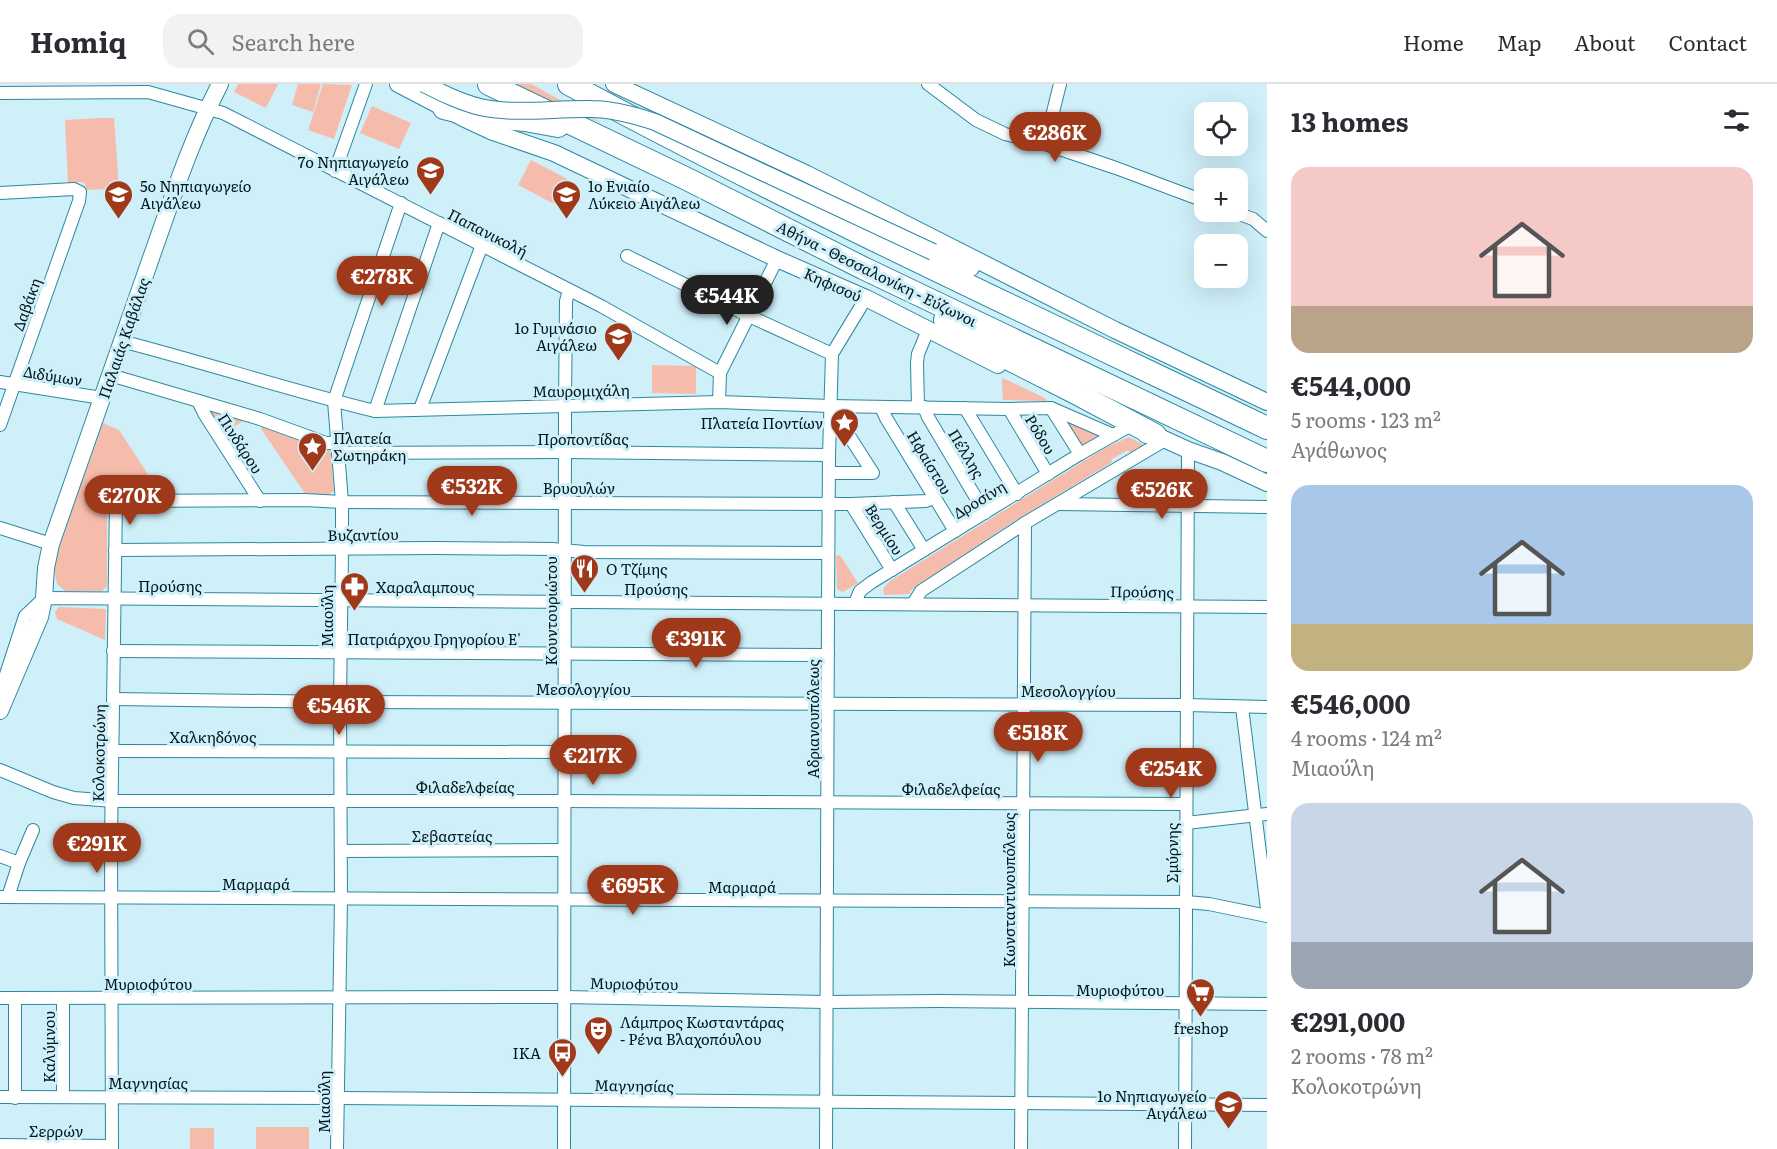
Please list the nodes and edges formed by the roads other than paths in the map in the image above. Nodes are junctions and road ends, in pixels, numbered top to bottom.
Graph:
1 (220, 84) edge
2 (366, 84) edge
3 (398, 84) edge
4 (424, 84) edge
5 (489, 84) edge
6 (614, 84) edge
7 (928, 84) edge
8 (1060, 84) edge
9 (574, 86) edge
10 (126, 87) edge
11 (0, 93) edge
12 (444, 108) junction
13 (206, 110) junction
14 (597, 137) junction
15 (1045, 144) junction
16 (335, 171) junction
17 (0, 193) edge
18 (1194, 197) edge
19 (401, 203) junction
20 (1248, 217) edge
21 (439, 223) junction
22 (1267, 231) edge
23 (482, 245) junction
24 (933, 252) junction
25 (627, 256) dead end
26 (777, 259) junction
27 (863, 268) junction
28 (569, 290) junction
29 (866, 298) junction
30 (999, 300) junction
31 (749, 316) junction
32 (928, 330) junction
33 (1115, 330) junction
34 (121, 341) junction
35 (832, 354) junction
36 (720, 373) junction
37 (110, 375) junction
38 (0, 382) edge
39 (13, 384) junction
40 (102, 398) junction
41 (198, 401) junction
42 (334, 401) junction
43 (719, 402) junction
44 (1267, 402) edge
45 (565, 405) junction
46 (830, 406) junction
47 (881, 407) junction
48 (921, 407) junction
49 (965, 408) junction
50 (1052, 408) junction
51 (420, 409) junction
52 (1009, 409) junction
53 (375, 411) junction
54 (0, 425) edge
55 (1267, 428) edge
56 (1120, 432) junction
57 (1160, 438) junction
58 (337, 448) junction
59 (1188, 450) junction
60 (565, 452) junction
61 (1080, 454) junction
62 (829, 455) junction
63 (1267, 461) edge
64 (829, 473) junction
65 (1048, 474) junction
66 (1267, 483) edge
67 (1017, 494) junction
68 (934, 498) junction
69 (116, 501) joint
70 (260, 501) junction
71 (342, 502) junction
72 (565, 502) junction
73 (894, 502) junction
74 (829, 503) junction
75 (851, 504) junction
76 (1058, 504) junction
77 (1188, 506) junction
78 (1267, 507) edge
79 (985, 513) junction
80 (1025, 523) junction
81 (0, 528) edge
82 (955, 531) junction
83 (51, 544) junction
84 (342, 549) junction
85 (115, 550) junction
86 (565, 550) junction
87 (924, 550) junction
88 (828, 553) junction
89 (892, 570) junction
90 (44, 598) junction
91 (113, 599) junction
92 (341, 601) junction
93 (566, 602) junction
94 (855, 603) junction
95 (828, 604) junction
96 (913, 604) junction
97 (1024, 605) junction
98 (1188, 607) junction
99 (1267, 607) edge
100 (113, 651) junction
101 (341, 652) junction
102 (565, 653) junction
103 (828, 655) junction
104 (114, 699) junction
105 (1, 700) edge
106 (340, 702) junction
107 (564, 702) junction
108 (828, 704) junction
109 (1023, 705) junction
110 (1188, 705) junction
111 (1242, 707) junction
112 (1267, 707) edge
113 (113, 751) junction
114 (341, 751) junction
115 (565, 752) junction
116 (0, 770) edge
117 (113, 801) junction
118 (341, 801) junction
119 (565, 801) junction
120 (826, 803) junction
121 (1023, 803) junction
122 (1186, 804) junction
123 (1261, 814) edge
124 (1186, 823) junction
125 (33, 830) dead end
126 (564, 850) junction
127 (341, 851) junction
128 (0, 856) edge
129 (19, 863) junction
130 (4, 897) edge
131 (112, 898) junction
132 (341, 898) junction
133 (564, 901) junction
134 (826, 901) junction
135 (1024, 902) junction
136 (1186, 902) junction
137 (1267, 909) edge
138 (1267, 916) edge
139 (564, 997) junction
140 (0, 998) edge
141 (15, 998) junction
142 (63, 998) junction
143 (111, 998) junction
144 (339, 998) junction
145 (826, 1002) junction
146 (1021, 1003) junction
147 (1187, 1004) junction
148 (1267, 1004) edge
149 (111, 1096) junction
150 (0, 1097) edge
151 (63, 1097) junction
152 (15, 1098) junction
153 (338, 1098) junction
154 (564, 1099) junction
155 (826, 1103) junction
156 (1021, 1103) junction
157 (1185, 1105) junction
158 (1267, 1105) edge
159 (0, 1145) edge
160 (112, 1147) edge
161 (337, 1149) edge
162 (564, 1149) edge
163 (826, 1149) edge
164 (1021, 1149) edge
165 (1185, 1149) edge

1 - 13 main road, Παλαιάς Καβάλας
2 - 16 street
3 - 12 main road, Κηφισού
4 - 24 main road, bridge
5 - 14 highway, Αθήνα - Θεσσαλονίκη - Εύζωνοι
6 - 33 main road
7 - 15 street
8 - 15 street
9 - 30 highway, Αθήνα - Θεσσαλονίκη - Εύζωνοι
10 - 11 street, Παπανικολή
10 - 13 street, Παπανικολή
12 - 14 highway
12 - 26 main road, Κηφισού
13 - 16 street, Παπανικολή
13 - 34 main road, Παλαιάς Καβάλας
14 - 27 highway, Αθήνα - Θεσσαλονίκη - Εύζωνοι
15 - 18 street
16 - 19 street, Παπανικολή
17 - 39 street, Δαβάκη
19 - 21 street, Παπανικολή
19 - 42 street, Μιαούλη
20 - 22 street
21 - 23 street, Παπανικολή
21 - 53 street
23 - 28 street, Παπανικολή
23 - 51 street
24 - 30 highway
24 - 33 main road
25 - 31 street
26 - 29 main road, Κηφισού
26 - 31 street
27 - 57 highway
27 - 63 highway, Αθήνα - Θεσσαλονίκη - Εύζωνοι
28 - 36 street, Παπανικολή
28 - 45 street, Κουντουριώτου
29 - 32 main road, Κηφισού
29 - 35 street, Αδριανουπόλεως
30 - 55 highway, Αθήνα - Θεσσαλονίκη - Εύζωνοι
31 - 35 street
31 - 36 street
32 - 48 street
32 - 56 main road, Κηφισού
33 - 44 main road
34 - 37 main road, Παλαιάς Καβάλας
34 - 42 street, Μαυρομιχάλη
35 - 46 street, Αδριανουπόλεως
36 - 43 street
37 - 40 main road, Παλαιάς Καβάλας
37 - 41 street, Προποντίδας
38 - 39 street, Διδύμων
39 - 40 street, Διδύμων
39 - 54 street, Δαβάκη
40 - 83 main road, Παλαιάς Καβάλας
41 - 58 street, Προποντίδας
41 - 70 street, Πινδάρου
42 - 53 street, Μαυρομιχάλη
42 - 58 street, Μιαούλη
43 - 45 street, Μαυρομιχάλη
43 - 46 street, Μαυρομιχάλη
45 - 51 street, Μαυρομιχάλη
45 - 60 street, Κουντουριώτου
46 - 47 street, Μαυρομιχάλη
46 - 62 street, Αδριανουπόλεως
46 - 64 street
47 - 48 street, Μαυρομιχάλη
47 - 68 street, Ηφαίστου
48 - 49 street, Μαυρομιχάλη
48 - 79 street, Πέλλης
49 - 52 street, Μαυρομιχάλη
49 - 67 street
50 - 52 street, Μαυρομιχάλη
50 - 56 street, Μαυρομιχάλη
50 - 61 street
51 - 53 street, Μαυρομιχάλη
52 - 65 street, Ρόδου
56 - 57 main road, Κηφισού
56 - 61 street, Δροσίνη
57 - 59 main road, Κηφισού
57 - 76 street
58 - 60 street, Προποντίδας
58 - 71 street, Μιαούλη
59 - 66 main road, Κηφισού
59 - 77 street, Σμύρνης
60 - 62 street, Προποντίδας
60 - 72 street, Κουντουριώτου
61 - 65 street, Δροσίνη
62 - 64 street, Αδριανουπόλεως
64 - 74 street, Αδριανουπόλεως
65 - 67 street, Δροσίνη
67 - 79 street, Δροσίνη
68 - 73 street, Βρυουλών
68 - 82 street, Ηφαίστου
69 - 70 street, Βρυουλών
69 - 85 street, Κολοκοτρώνη
70 - 71 street, Βρυουλών
71 - 72 street, Βρυουλών
71 - 84 street, Μιαούλη
72 - 74 street, Βρυουλών
72 - 86 street, Κουντουριώτου
73 - 75 street, Βρυουλών
73 - 87 street
74 - 75 street, Βρυουλών
74 - 88 street, Αδριανουπόλεως
75 - 89 street, Βερμίου
76 - 77 street
76 - 80 street
77 - 78 street
77 - 98 street, Σμύρνης
79 - 82 street, Δροσίνη
80 - 96 street
80 - 97 street, Κωνσταντινουπόλεως
81 - 83 street
82 - 87 street, Δροσίνη
83 - 90 main road, Παλαιάς Καβάλας
84 - 85 street, Βυζαντίου
84 - 86 street, Βυζαντίου
84 - 92 street, Μιαούλη
85 - 91 street, Κολοκοτρώνη
86 - 88 street, Βυζαντίου
86 - 93 street, Κουντουριώτου
87 - 89 street, Δροσίνη
88 - 95 street, Αδριανουπόλεως
89 - 94 street, Δροσίνη
90 - 91 street, Προύσης
90 - 105 main road, Παλαιάς Καβάλας
91 - 92 street, Προύσης
91 - 100 street, Κολοκοτρώνη
92 - 93 street, Προύσης
92 - 101 street, Μιαούλη
93 - 95 street, Προύσης
93 - 102 street, Κουντουριώτου
94 - 95 street, Προύσης
94 - 96 street, Προύσης
95 - 103 street, Αδριανουπόλεως
96 - 97 street, Προύσης
97 - 98 street, Προύσης
97 - 109 street, Κωνσταντινουπόλεως
98 - 99 street, Προύσης
98 - 110 street, Σμύρνης
100 - 101 street, Πατριάρχου Γρηγορίου Ε'
100 - 104 street, Κολοκοτρώνη
101 - 102 street, Πατριάρχου Γρηγορίου Ε'
101 - 106 street, Μιαούλη
102 - 103 street, Πατριάρχου Γρηγορίου Ε'
102 - 107 street, Κουντουριώτου
103 - 108 street, Αδριανουπόλεως
104 - 106 street, Μεσολογγίου
104 - 113 street, Κολοκοτρώνη
106 - 107 street, Μεσολογγίου
106 - 114 street, Μιαούλη
107 - 108 street, Μεσολογγίου
107 - 115 street, Κουντουριώτου
108 - 109 street, Μεσολογγίου
108 - 120 street, Αδριανουπόλεως
109 - 110 street, Μεσολογγίου
109 - 121 street, Κωνσταντινουπόλεως
110 - 111 street, Μεσολογγίου
110 - 122 street, Σμύρνης
111 - 112 street, Μεσολογγίου
111 - 123 street
113 - 114 street, Χαλκηδόνος
113 - 117 street, Κολοκοτρώνη
114 - 115 street, Χαλκηδόνος
114 - 118 street, Μιαούλη
115 - 119 street, Κουντουριώτου
116 - 117 street, Φιλαδελφείας
117 - 118 street, Φιλαδελφείας
117 - 131 street, Κολοκοτρώνη
118 - 119 street, Φιλαδελφείας
118 - 127 street, Μιαούλη
119 - 120 street, Φιλαδελφείας
119 - 126 street, Κουντουριώτου
120 - 121 street, Φιλαδελφείας
120 - 134 street, Αδριανουπόλεως
121 - 122 street, Φιλαδελφείας
121 - 135 street, Κωνσταντινουπόλεως
122 - 124 street, Σμύρνης
123 - 124 street
123 - 137 street
124 - 136 street, Σμύρνης
125 - 129 street
126 - 127 street, Σεβαστείας
126 - 133 street, Κουντουριώτου
127 - 132 street, Μιαούλη
128 - 129 street
129 - 130 street
130 - 131 street, Μαρμαρά
131 - 132 street, Μαρμαρά
131 - 143 street, Κολοκοτρώνη
132 - 133 street, Μαρμαρά
132 - 144 street, Μιαούλη
133 - 134 street, Μαρμαρά
133 - 139 street, Κουντουριώτου
134 - 135 street, Μαρμαρά
134 - 145 street, Αδριανουπόλεως
135 - 136 street, Μαρμαρά
135 - 146 street, Κωνσταντινουπόλεως
136 - 138 street, Μαρμαρά
136 - 147 street, Σμύρνης
139 - 144 street, Μυριοφύτου
139 - 145 street, Μυριοφύτου
139 - 154 street, Κουντουριώτου
140 - 141 street, Μυριοφύτου
141 - 142 street, Μυριοφύτου
141 - 152 street
142 - 143 street, Μυριοφύτου
142 - 151 street, Καλύμνου
143 - 144 street, Μυριοφύτου
143 - 149 street, Κολοκοτρώνη
144 - 153 street, Μιαούλη
145 - 146 street, Μυριοφύτου
145 - 155 street, Αδριανουπόλεως
146 - 147 street, Μυριοφύτου
146 - 156 street, Κωνσταντινουπόλεως
147 - 148 street, Μυριοφύτου
147 - 157 street, Σμύρνης
149 - 151 street, Μαγνησίας
149 - 153 street, Μαγνησίας
149 - 160 street, Κολοκοτρώνη
150 - 152 street, Μαγνησίας
151 - 152 street, Μαγνησίας
153 - 154 street, Μαγνησίας
153 - 161 street, Μιαούλη
154 - 155 street, Μαγνησίας
154 - 162 street, Κουντουριώτου
155 - 156 street, Μαγνησίας
155 - 163 street, Αδριανουπόλεως
156 - 157 street, Μαγνησίας
156 - 164 street, Κωνσταντινουπόλεως
157 - 158 street, Μαγνησίας
157 - 165 street, Σμύρνης
159 - 160 street, Σερρών

